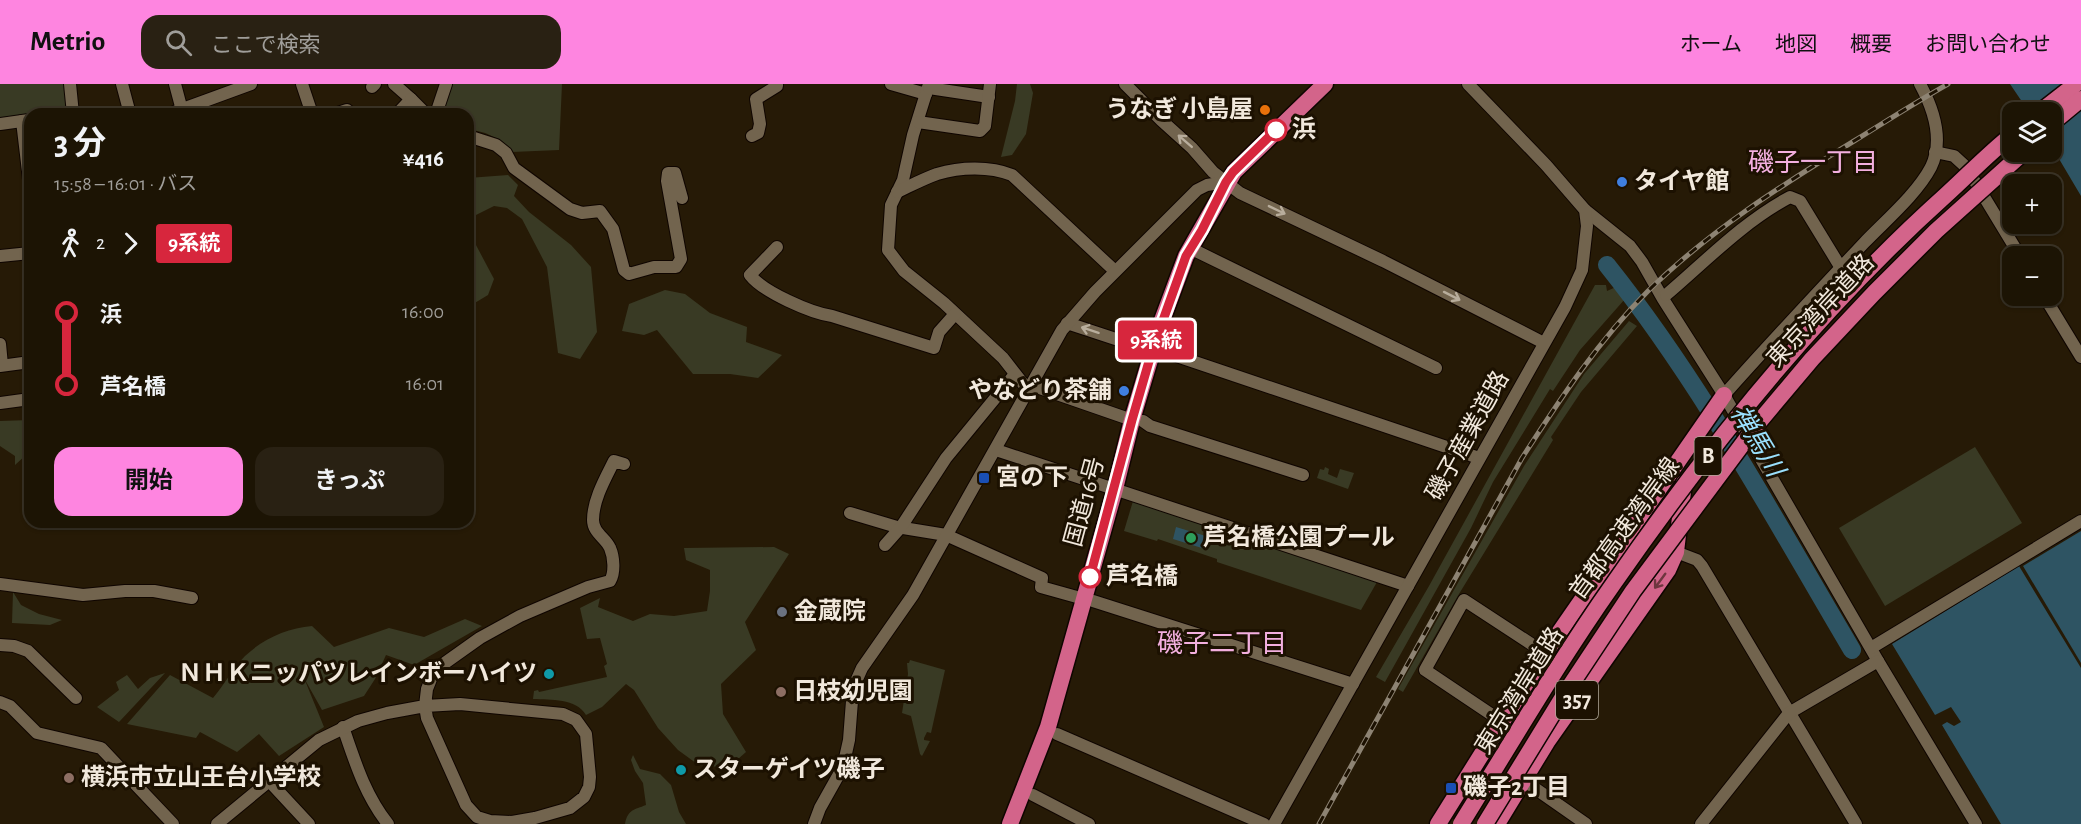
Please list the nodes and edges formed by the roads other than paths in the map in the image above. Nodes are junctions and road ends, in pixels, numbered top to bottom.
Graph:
1 (70, 84) edge
2 (122, 84) edge
3 (174, 84) edge
4 (251, 84) edge
5 (302, 84) edge
6 (394, 84) edge
7 (446, 84) edge
8 (777, 84) edge
9 (891, 84) edge
10 (1125, 84) edge
11 (1325, 84) edge
12 (1468, 84) edge
13 (1920, 84) edge
14 (2076, 84) edge
15 (2081, 85) edge
16 (231, 87) edge
17 (928, 88) edge
18 (989, 90) edge
19 (411, 99) junction
20 (2081, 99) edge
21 (2053, 102) edge
22 (2059, 102) edge
23 (2081, 105) edge
24 (72, 108) edge
25 (128, 108) edge
26 (182, 108) edge
27 (191, 108) edge
28 (310, 108) edge
29 (403, 108) edge
30 (420, 108) edge
31 (438, 108) edge
32 (2062, 115) edge
33 (24, 120) edge
34 (2062, 121) edge
35 (918, 122) junction
36 (0, 124) edge
37 (752, 136) dead end
38 (474, 138) edge
39 (2002, 146) edge
40 (1935, 152) junction
41 (2007, 162) edge
42 (2013, 162) edge
43 (1226, 182) junction
44 (897, 192) junction
45 (682, 198) dead end
46 (1585, 210) junction
47 (1202, 230) junction
48 (2014, 246) edge
49 (777, 247) dead end
50 (1198, 252) junction
51 (24, 254) edge
52 (0, 256) edge
53 (1841, 268) junction
54 (1115, 271) junction
55 (1649, 273) junction
56 (1666, 295) junction
57 (2050, 306) edge
58 (955, 314) junction
59 (1067, 323) junction
60 (1680, 323) junction
61 (1544, 343) junction
62 (0, 344) edge
63 (1157, 351) junction
64 (2081, 357) edge
65 (24, 363) edge
66 (1, 366) edge
67 (1436, 368) dead end
68 (1015, 374) junction
69 (1030, 387) junction
70 (1724, 395) junction
71 (24, 400) edge
72 (0, 404) edge
73 (1137, 420) junction
74 (1690, 444) junction
75 (996, 450) junction
76 (1479, 458) junction
77 (624, 464) dead end
78 (1304, 475) dead end
79 (1120, 491) junction
80 (850, 513) dead end
81 (2081, 521) edge
82 (901, 527) junction
83 (946, 535) junction
84 (885, 545) dead end
85 (1676, 552) junction
86 (0, 584) edge
87 (1408, 586) junction
88 (1584, 596) junction
89 (192, 598) dead end
90 (1088, 600) junction
91 (1631, 621) junction
92 (0, 645) edge
93 (1871, 648) junction
94 (1545, 653) junction
95 (1878, 661) junction
96 (1353, 684) junction
97 (76, 698) dead end
98 (0, 702) edge
99 (425, 706) junction
100 (1790, 713) junction
101 (1501, 721) junction
102 (343, 727) junction
103 (1057, 734) junction
104 (1523, 780) junction
105 (269, 781) junction
106 (1033, 795) junction
107 (173, 824) edge
108 (217, 824) edge
109 (309, 824) edge
110 (387, 824) edge
111 (814, 824) edge
112 (1010, 824) edge
113 (1021, 824) edge
114 (1089, 824) edge
115 (1263, 824) edge
116 (1275, 824) edge
117 (1438, 824) edge
118 (1462, 824) edge
119 (1483, 824) edge
120 (1497, 824) edge
121 (1586, 824) edge
122 (1701, 824) edge
123 (1856, 824) edge
124 (1976, 824) edge

1 - 24 street
2 - 25 street
3 - 26 street
4 - 16 street
5 - 28 street
6 - 19 street
7 - 31 street
8 - 37 street
9 - 17 street
43 -> 10 street
11 - 43 highway, 国道16号
12 - 46 street
13 - 40 street
14 - 21 highway
15 - 22 highway
16 - 27 street
17 - 18 street
17 - 35 street
18 - 35 street
19 - 29 street
19 - 30 street
20 - 32 highway
23 - 34 highway
33 - 36 street
35 - 44 street
38 - 45 street
39 - 118 highway, 首都高速湾岸線 / B, bridge
40 - 48 street
40 - 53 street
41 - 119 highway, 東京湾岸道路 / 357, bridge
42 - 119 highway, 首都高速湾岸線 / B, bridge
43 - 47 highway, 国道16号
43 - 54 street
43 -> 61 street
44 - 54 street
44 - 58 street
46 - 55 street
46 - 61 street, 磯子産業道路
47 - 50 highway, 国道16号
47 - 63 highway, 国道16号
49 - 58 street
50 - 63 highway, 国道16号
50 - 67 street
51 - 52 street
53 - 56 street
53 - 70 street
54 - 59 street
55 - 56 street
55 - 60 street
56 - 60 street
57 - 64 street
58 - 68 street
63 -> 59 street
59 - 69 street
60 - 70 street
61 - 76 street, 磯子産業道路
62 - 66 street
63 - 73 highway, 国道16号
63 - 76 street
65 - 66 street
68 - 69 street
68 - 82 street
69 - 73 street
69 - 75 street
70 - 74 highway, 東京湾岸道路 / 357
70 - 93 street
71 - 72 street
73 - 78 street
73 - 79 highway, 国道16号
74 - 85 highway, 東京湾岸道路 / 357
74 - 88 highway, 東京湾岸道路 / 357
75 - 79 street
75 - 83 street
76 - 87 street, 磯子産業道路
77 - 99 street
79 - 87 street
79 - 90 highway, 国道16号
80 - 82 street
81 - 93 street
82 - 83 street
82 - 84 street
83 - 90 street
83 - 111 street
85 -> 91 highway, 東京湾岸道路 / 357
85 - 100 street
86 - 89 street
87 - 96 street, 磯子産業道路
88 - 91 highway, 東京湾岸道路 / 357
88 - 94 highway, 東京湾岸道路 / 357
90 - 96 street
90 - 103 highway, 国道16号
90 - 112 highway, 国道16号
91 - 104 highway, 東京湾岸道路 / 357
92 - 97 street
93 - 95 street
94 - 101 highway, 東京湾岸道路 / 357
94 - 101 street
95 - 100 street
95 - 124 street
96 - 116 street, 磯子産業道路
98 - 107 street
99 - 99 street
99 - 102 street
100 - 122 street
100 - 123 street
101 - 117 highway, 東京湾岸道路 / 357
102 - 105 street
102 - 110 street
103 - 106 highway, 国道16号
103 - 115 street
104 - 120 highway, 東京湾岸道路 / 357
104 - 121 street
105 - 108 street
105 - 109 street
106 - 113 highway, 国道16号
106 - 114 street

